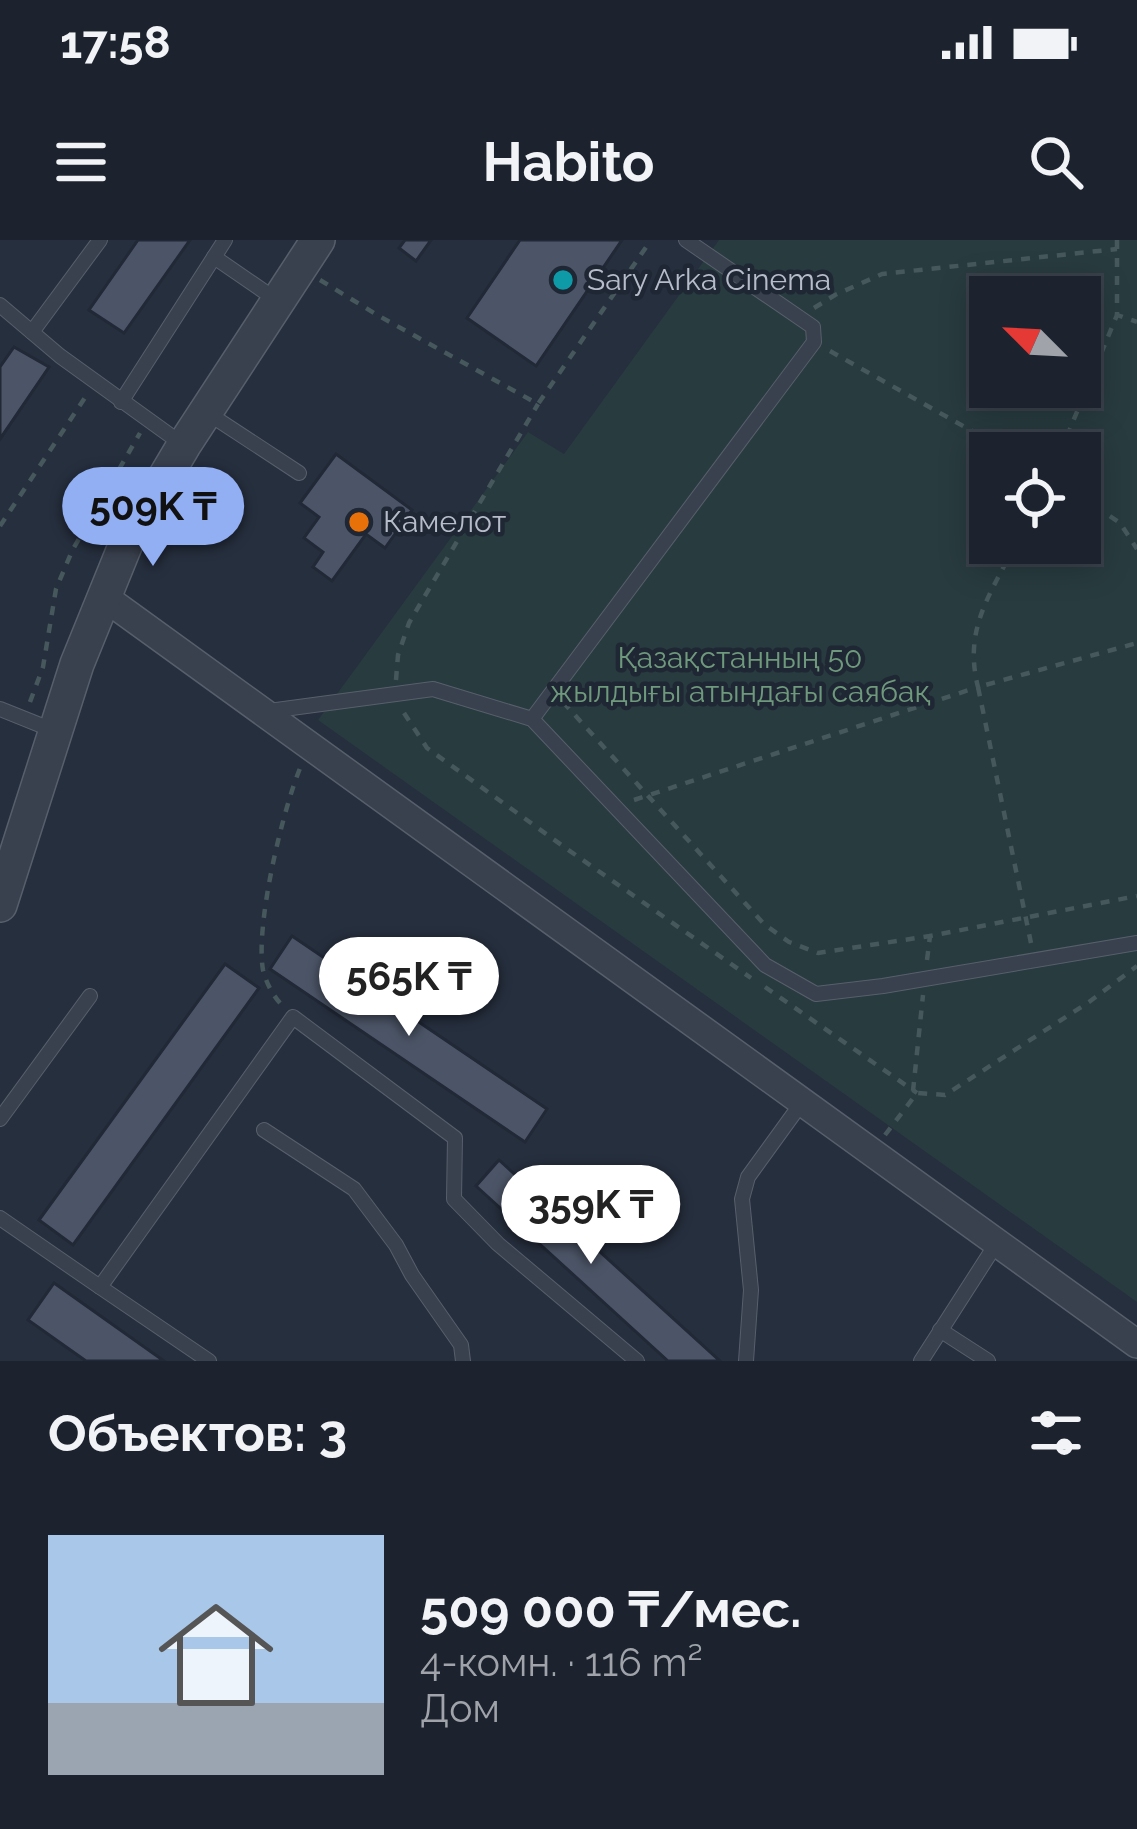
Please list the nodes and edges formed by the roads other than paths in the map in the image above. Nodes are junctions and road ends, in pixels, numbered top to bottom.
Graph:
1 (100, 240) edge
2 (224, 240) edge
3 (686, 240) edge
4 (309, 254) edge
5 (214, 257) junction
6 (278, 301) junction
7 (2, 313) edge
8 (32, 332) junction
9 (121, 402) junction
10 (206, 412) junction
11 (184, 445) junction
12 (299, 473) dead end
13 (104, 597) junction
14 (0, 710) edge
15 (264, 712) junction
16 (532, 719) junction
17 (40, 725) junction
18 (0, 905) edge
19 (1137, 943) edge
20 (90, 996) dead end
21 (803, 1101) junction
22 (0, 1119) edge
23 (264, 1130) dead end
24 (0, 1218) edge
25 (998, 1241) junction
26 (100, 1287) junction
27 (940, 1330) junction
28 (1137, 1344) edge
29 (208, 1361) edge
30 (463, 1361) edge
31 (637, 1361) edge
32 (746, 1361) edge
33 (921, 1361) edge
34 (988, 1361) edge

1 - 8 lane
2 - 5 lane
3 - 16 lane
4 - 6 street
5 - 6 lane
5 - 9 lane
6 - 10 street
7 - 8 lane
8 - 9 lane
9 - 11 lane
10 - 11 street
10 - 12 lane
11 - 13 street
13 - 15 street
13 - 17 street
14 - 17 lane
15 - 16 lane
15 - 21 street
16 - 19 lane
17 - 18 street
20 - 22 lane
21 - 25 street
21 - 32 lane
23 - 30 lane
24 - 26 lane
25 - 27 lane
25 - 28 street
26 - 29 lane
26 - 31 lane
27 - 33 lane
27 - 34 lane

